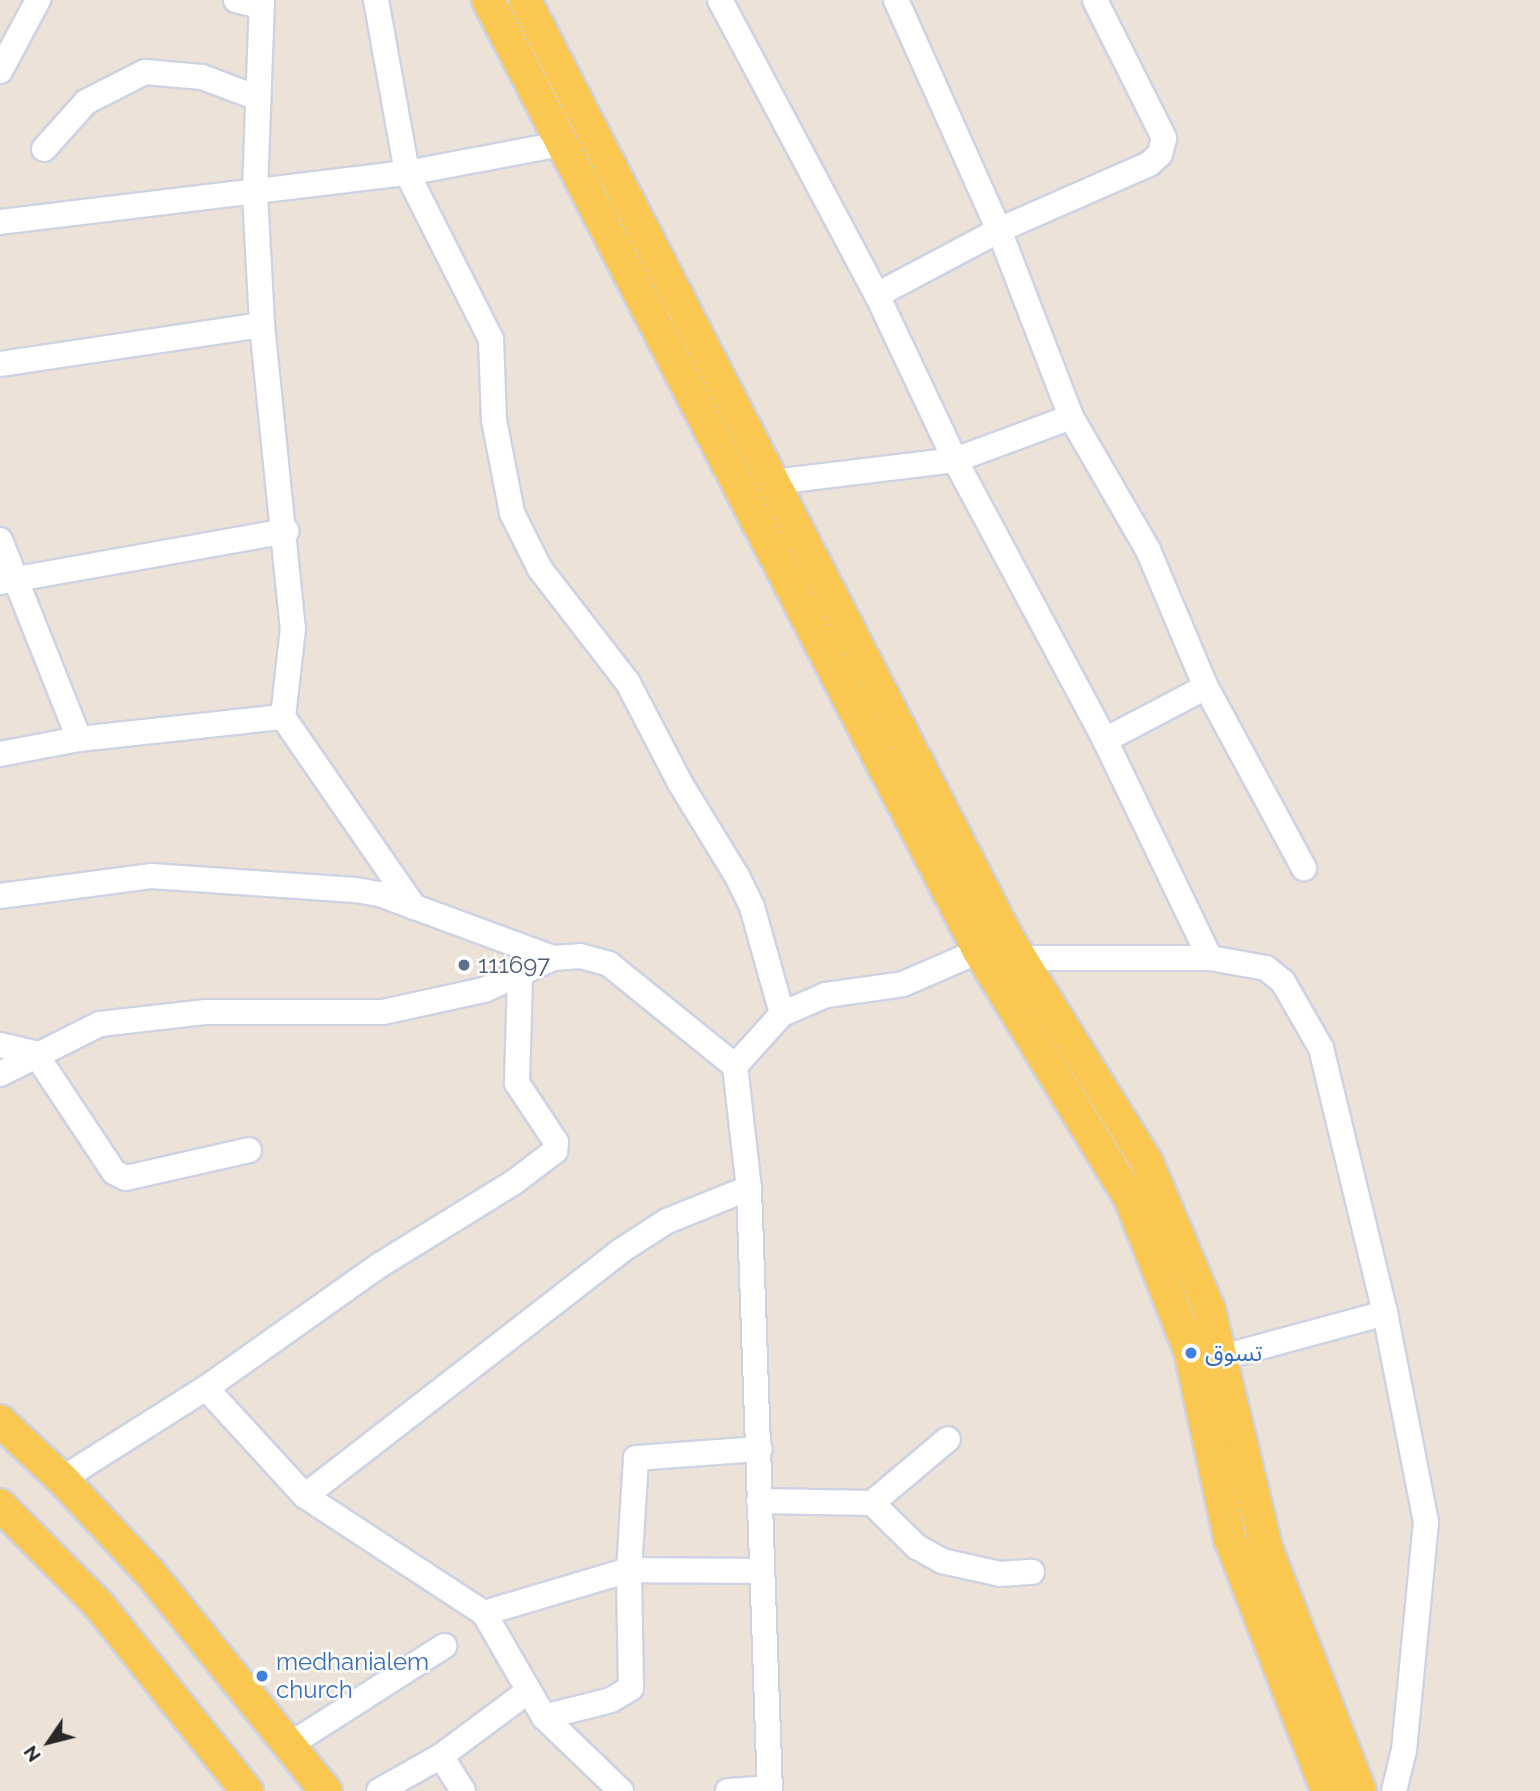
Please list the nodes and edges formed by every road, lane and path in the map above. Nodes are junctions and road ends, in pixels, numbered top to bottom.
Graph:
1 (38, 0) edge
2 (376, 0) edge
3 (488, 0) edge
4 (526, 0) edge
5 (720, 0) edge
6 (896, 0) edge
7 (1095, 0) edge
8 (253, 2) edge
9 (0, 71) edge
10 (258, 98) junction
11 (561, 144) junction
12 (44, 149) dead end
13 (407, 173) junction
14 (255, 194) junction
15 (0, 222) edge
16 (999, 230) junction
17 (877, 295) junction
18 (262, 325) junction
19 (0, 364) edge
20 (1071, 417) junction
21 (955, 460) junction
22 (774, 482) junction
23 (286, 531) junction
24 (0, 540) edge
25 (8, 580) edge
26 (1206, 687) junction
27 (283, 717) junction
28 (79, 739) junction
29 (1105, 740) junction
30 (0, 754) edge
31 (1304, 868) dead end
32 (0, 896) edge
33 (415, 907) junction
34 (979, 951) junction
35 (553, 958) junction
36 (1020, 958) junction
37 (1210, 958) junction
38 (520, 974) junction
39 (782, 1014) junction
40 (0, 1045) edge
41 (35, 1053) junction
42 (735, 1066) junction
43 (0, 1074) edge
44 (249, 1150) dead end
45 (749, 1188) junction
46 (1385, 1313) junction
47 (1223, 1357) junction
48 (206, 1388) junction
49 (0, 1421) edge
50 (948, 1439) dead end
51 (760, 1449) junction
52 (62, 1479) junction
53 (305, 1496) junction
54 (759, 1502) junction
55 (872, 1503) junction
56 (0, 1505) edge
57 (629, 1570) junction
58 (760, 1572) junction
59 (1032, 1572) dead end
60 (484, 1613) junction
61 (444, 1646) dead end
62 (527, 1692) junction
63 (544, 1717) junction
64 (291, 1744) junction
65 (441, 1756) junction
66 (770, 1789) edge
67 (247, 1791) edge
68 (326, 1791) edge
69 (379, 1791) edge
70 (463, 1791) edge
71 (621, 1791) edge
72 (728, 1791) edge
73 (1327, 1791) edge
74 (1360, 1791) edge
75 (1394, 1791) edge

1 - 9 street
2 - 13 street
3 - 11 main road
4 - 22 main road
5 - 17 street
6 - 16 street
7 - 16 street
8 - 10 street
10 - 12 street
10 - 14 street
11 - 13 street
11 - 34 main road
13 - 14 street
13 - 39 street
14 - 15 street
14 - 18 street
16 - 17 street
16 - 20 street
17 - 21 street
18 - 19 street
18 - 23 street
20 - 21 street
20 - 26 street
21 - 22 street
21 - 29 street
22 - 36 main road
23 - 25 street
23 - 27 street
24 - 25 street
25 - 28 street
26 - 29 street
26 - 31 street
27 - 28 street
27 - 33 street
28 - 30 street
29 - 37 street
32 - 33 street
33 - 35 street
34 - 39 street
34 - 73 main road
35 - 38 street
35 - 42 street
36 - 37 street
36 - 47 main road
37 - 46 street
38 - 41 street
38 - 48 street
39 - 42 street
40 - 41 street
41 - 43 street
41 - 44 street
42 - 45 street
45 - 51 street
45 - 53 street
46 - 47 street
46 - 75 street
47 - 74 main road
48 - 52 street
48 - 53 street
49 - 52 main road
50 - 55 street
51 - 54 street
51 - 57 street
52 - 64 main road
53 - 60 street
54 - 55 street
54 - 58 street
55 - 59 street
56 - 67 main road
57 - 58 street
57 - 60 street
57 - 63 street
58 - 66 street
60 - 62 street
61 - 64 street
62 - 63 street
62 - 65 street
63 - 71 street
64 - 68 main road
65 - 69 street
65 - 70 street
66 - 72 street

